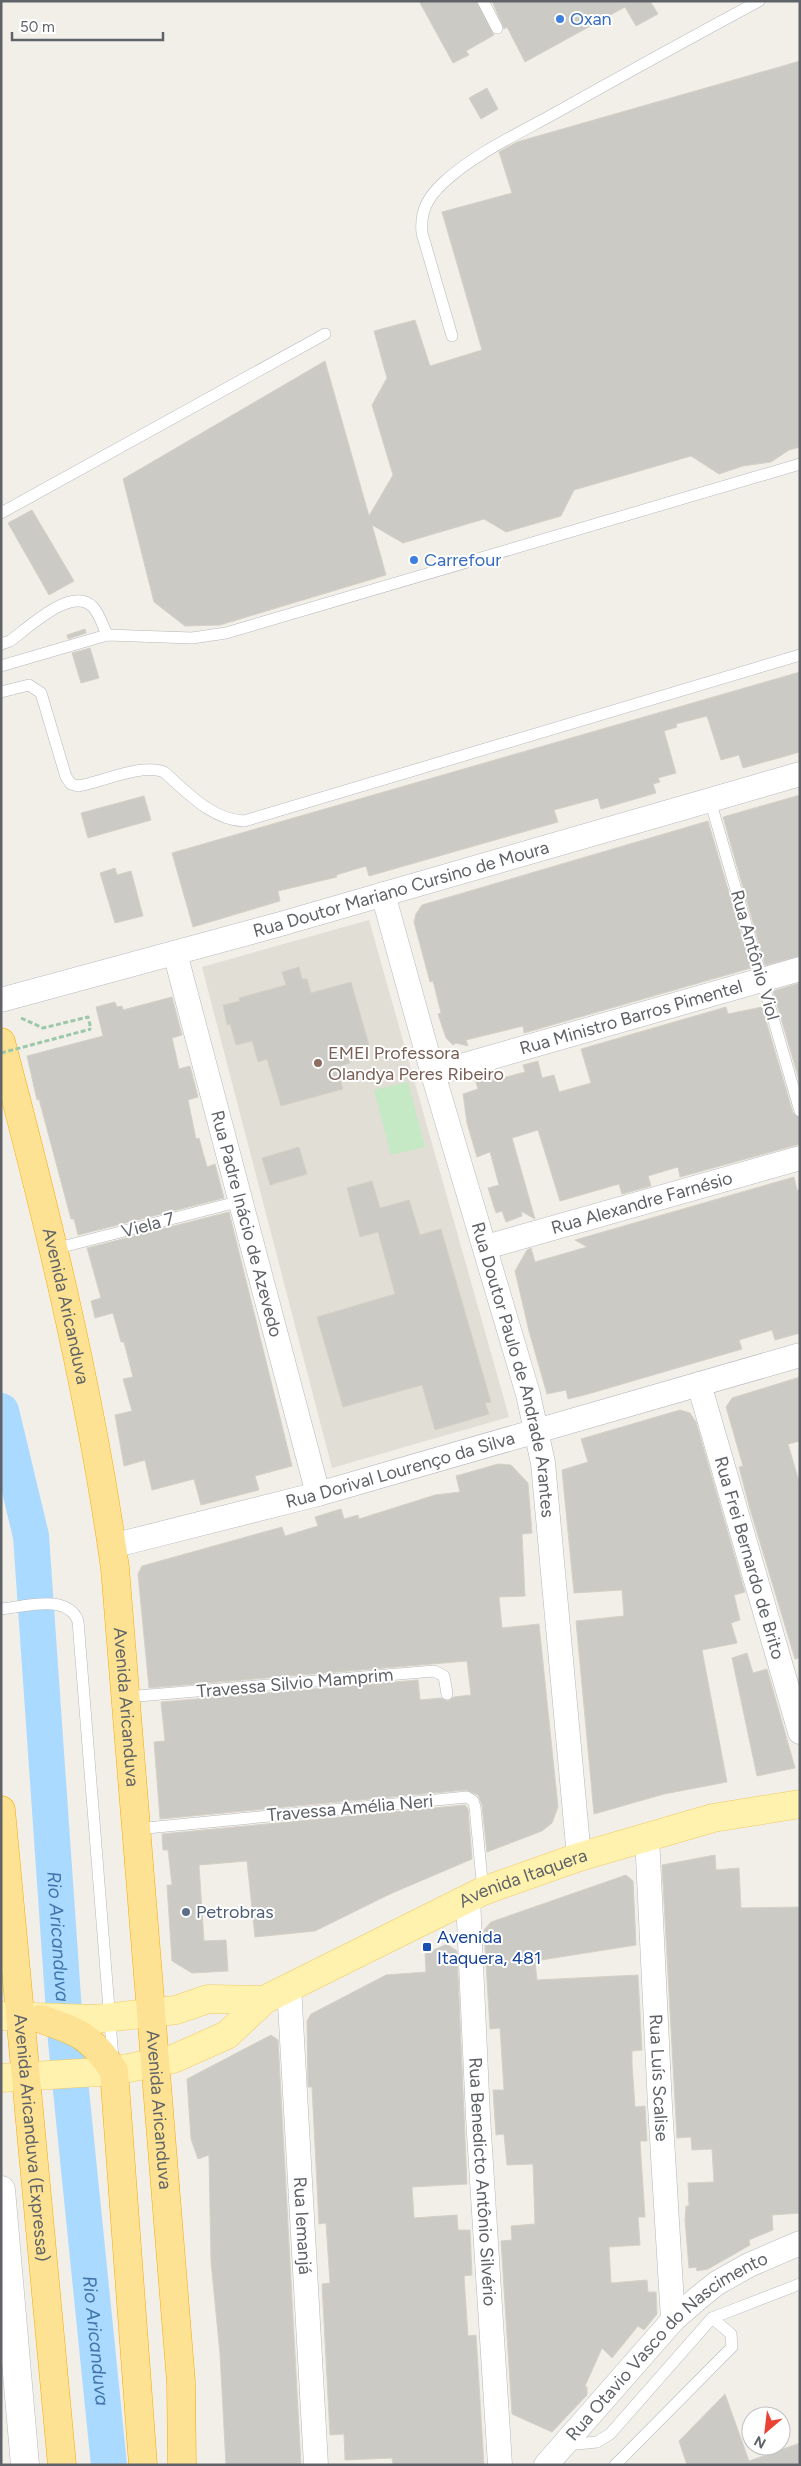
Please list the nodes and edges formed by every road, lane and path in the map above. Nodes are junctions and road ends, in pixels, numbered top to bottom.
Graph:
1 (483, 1) edge
2 (759, 1) edge
3 (497, 28) dead end
4 (325, 334) dead end
5 (452, 336) dead end
6 (800, 464) edge
7 (1, 513) edge
8 (107, 635) junction
9 (1, 644) edge
10 (800, 656) edge
11 (1, 666) edge
12 (1, 692) edge
13 (800, 774) edge
14 (710, 800) junction
15 (383, 894) junction
16 (175, 953) junction
17 (800, 969) edge
18 (762, 980) junction
19 (1, 1000) edge
20 (43, 1028) dead end
21 (1, 1042) edge
22 (1, 1053) edge
23 (433, 1074) junction
24 (800, 1111) edge
25 (800, 1158) edge
26 (241, 1201) junction
27 (486, 1247) junction
28 (54, 1249) junction
29 (800, 1355) edge
30 (698, 1384) junction
31 (536, 1432) junction
32 (318, 1494) junction
33 (112, 1546) junction
34 (1, 1609) edge
35 (447, 1694) dead end
36 (126, 1697) junction
37 (800, 1732) edge
38 (800, 1804) edge
39 (1, 1810) edge
40 (136, 1829) junction
41 (647, 1836) junction
42 (579, 1857) junction
43 (476, 1895) junction
44 (289, 1986) junction
45 (264, 2000) junction
46 (152, 2014) junction
47 (103, 2018) junction
48 (32, 2019) edge
49 (156, 2063) junction
50 (102, 2064) junction
51 (23, 2078) edge
52 (1, 2190) edge
53 (800, 2243) edge
54 (800, 2284) edge
55 (712, 2318) junction
56 (673, 2320) junction
57 (7, 2327) edge
58 (181, 2382) junction
59 (565, 2445) junction
60 (25, 2465) edge
61 (62, 2465) edge
62 (143, 2465) edge
63 (182, 2465) edge
64 (192, 2465) edge
65 (316, 2465) edge
66 (500, 2465) edge
67 (546, 2465) edge
68 (615, 2465) edge

1 - 3 lane
2 - 5 lane
4 - 7 lane
6 - 8 lane
8 - 9 lane
8 - 11 lane
10 - 12 lane
13 - 14 street, Rua Doutor Mariano Cursino de Moura
14 - 15 street, Rua Doutor Mariano Cursino de Moura
14 - 18 lane, Rua Antônio Viol
15 - 16 street, Rua Doutor Mariano Cursino de Moura
15 - 23 street, Rua Doutor Paulo de Andrade Arantes
16 - 19 street, Rua Doutor Mariano Cursino de Moura
16 - 26 street, Rua Padre Inácio de Azevedo
17 - 18 street, Rua Ministro Barros Pimentel
18 - 23 street, Rua Ministro Barros Pimentel
18 - 24 lane, Rua Antônio Viol
20 - 22 path, bridge
21 - 28 highway, Avenida Aricanduva
23 - 27 street, Rua Doutor Paulo de Andrade Arantes
25 - 27 street, Rua Alexandre Farnésio
26 - 28 lane, Viela 7
26 - 32 street, Rua Padre Inácio de Azevedo
27 - 31 street, Rua Doutor Paulo de Andrade Arantes
28 - 33 highway, Avenida Aricanduva
29 - 30 street, Rua Dorival Lourenço da Silva
30 - 31 street, Rua Dorival Lourenço da Silva
30 - 37 street, Rua Frei Bernardo de Brito
31 - 32 street, Rua Dorival Lourenço da Silva
31 - 42 street, Rua Doutor Paulo de Andrade Arantes
32 - 33 street, Rua Dorival Lourenço da Silva
33 - 36 highway, Avenida Aricanduva
34 - 47 lane
35 - 36 lane, Travessa Silvio Mamprim
36 - 40 highway, Avenida Aricanduva
38 - 41 main road, Avenida Itaquera
39 - 48 highway, Avenida Aricanduva (Expressa)
40 - 43 lane, Travessa Amélia Neri
40 - 46 highway, Avenida Aricanduva
41 - 42 main road, Avenida Itaquera
41 - 56 street, Rua Luís Scalise
42 - 43 main road, Avenida Itaquera
43 - 44 main road, Avenida Itaquera
43 - 66 street, Rua Benedicto Antônio Silvério
44 - 45 main road, Avenida Itaquera
44 - 65 street, Rua Iemanjá
45 - 46 main road
45 - 49 main road, Avenida Itaquera
46 - 47 main road
46 - 49 highway, Avenida Aricanduva
47 - 48 main road
47 - 50 lane
48 - 50 highway
48 - 51 highway, Avenida Aricanduva (Expressa)
49 - 50 main road, Avenida Itaquera
49 - 58 highway, Avenida Aricanduva
50 - 51 main road, Avenida Itaquera
50 - 62 highway
51 - 61 highway, Avenida Aricanduva (Expressa)
52 - 57 main road
53 - 56 street, Rua Otavio Vasco do Nascimento
54 - 55 lane
55 - 59 lane
55 - 68 lane
56 - 59 street, Rua Otavio Vasco do Nascimento
57 - 60 main road
58 - 63 highway, Avenida Aricanduva
58 - 64 main road, Avenida Aricanduva
59 - 67 street, Rua Otavio Vasco do Nascimento

